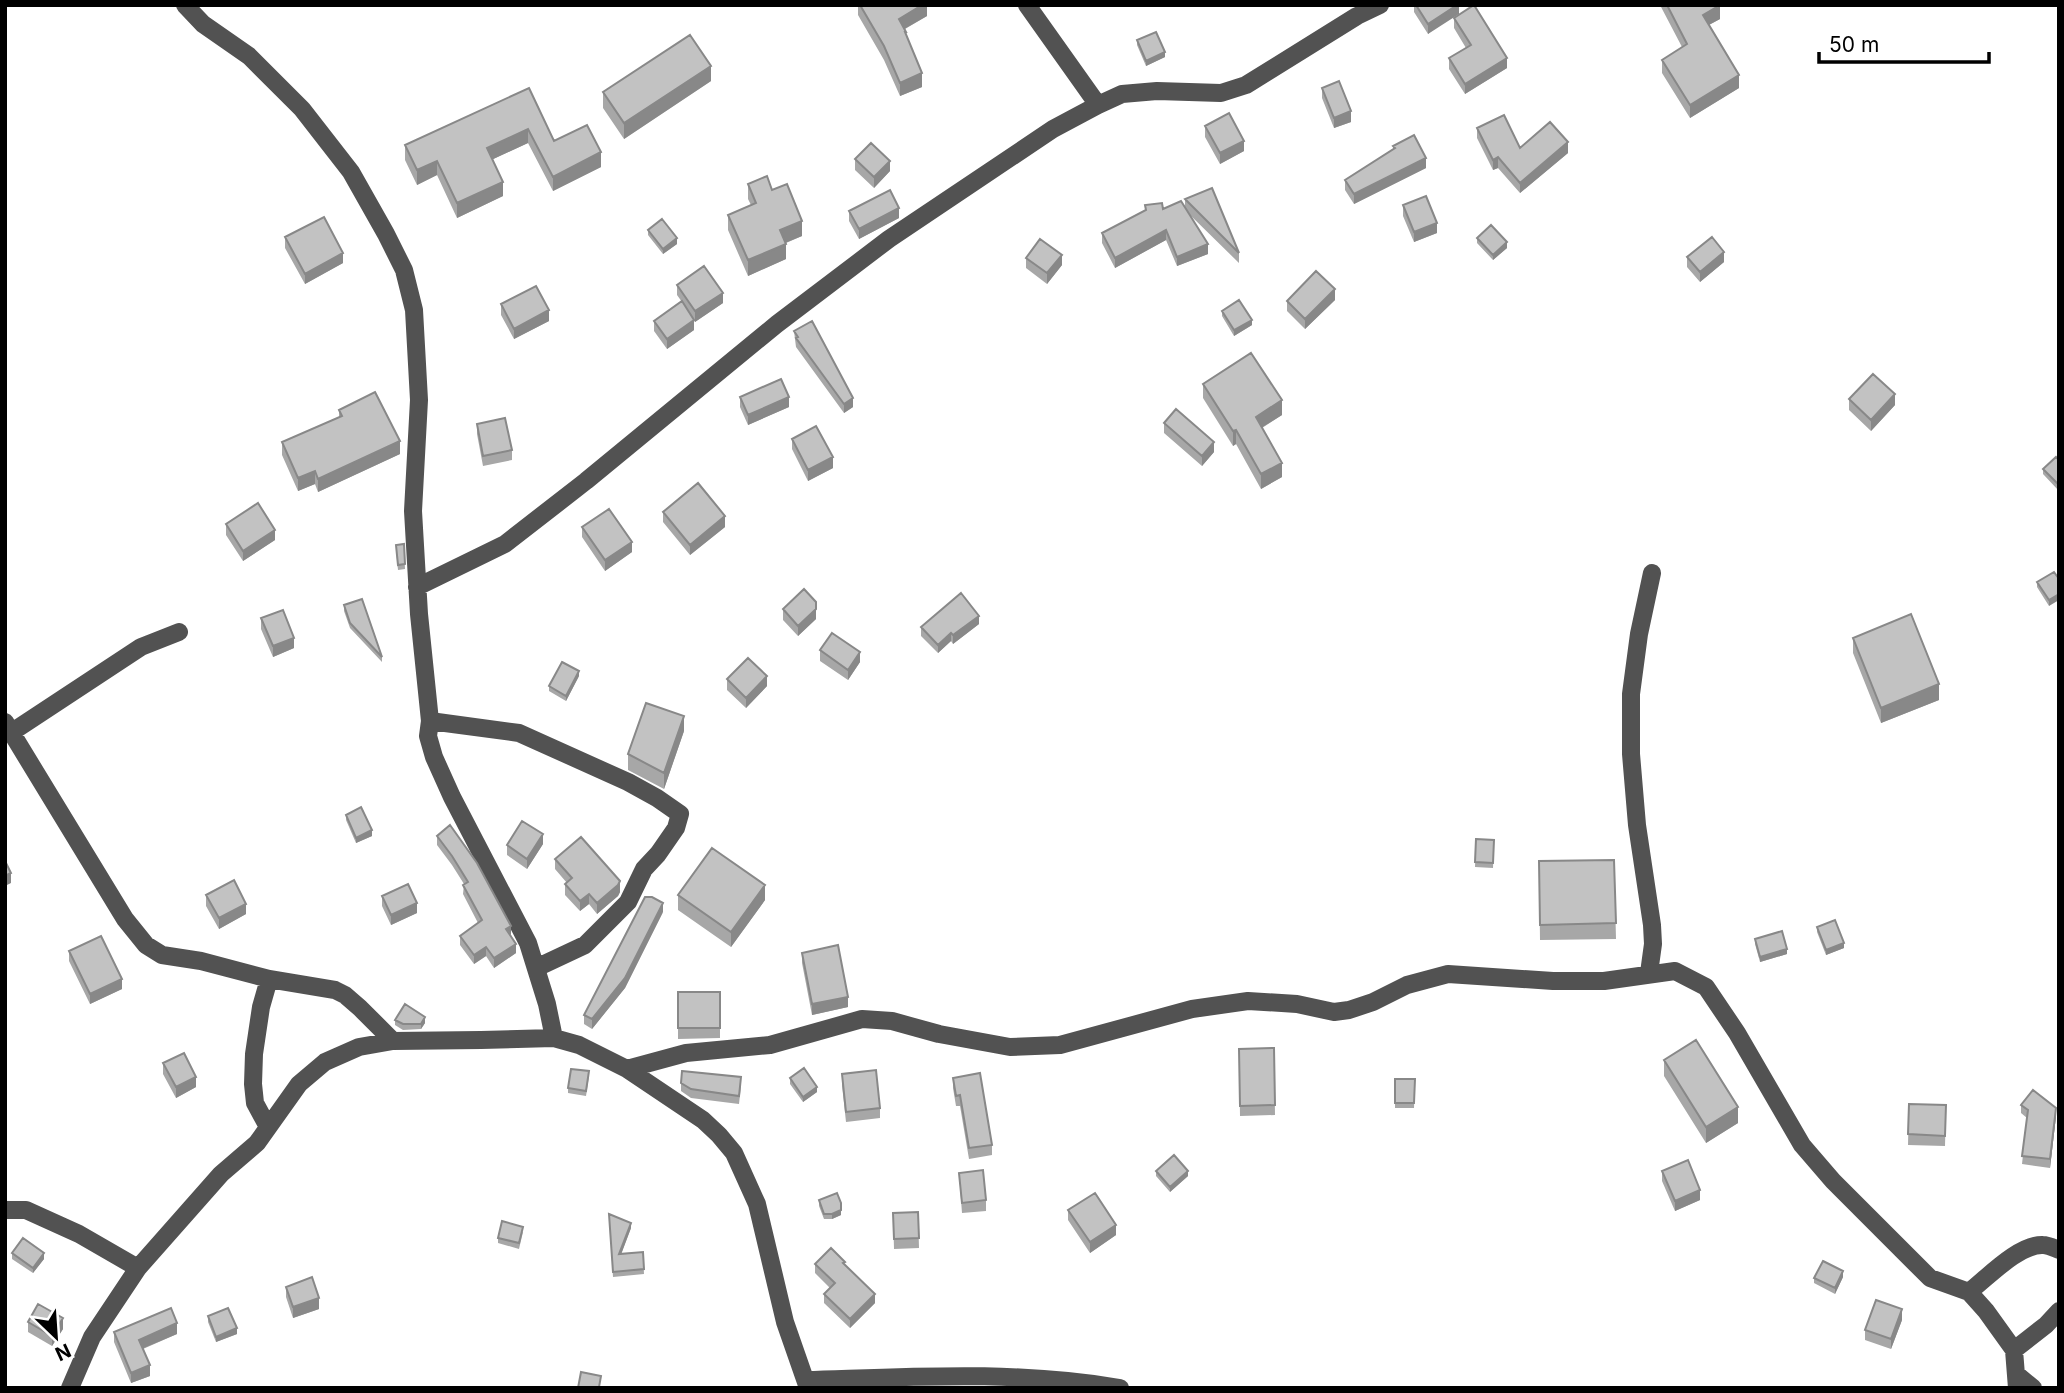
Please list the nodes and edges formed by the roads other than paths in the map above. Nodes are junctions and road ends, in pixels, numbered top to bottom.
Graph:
1 (185, 5) edge
2 (1027, 5) edge
3 (1380, 5) edge
4 (1098, 105) junction
5 (1653, 573) dead end
6 (417, 587) junction
7 (179, 632) dead end
8 (430, 721) junction
9 (8, 727) edge
10 (536, 968) junction
11 (1649, 973) junction
12 (269, 979) junction
13 (554, 1038) junction
14 (393, 1041) junction
15 (627, 1069) junction
16 (268, 1127) junction
17 (5, 1210) edge
18 (2059, 1250) edge
19 (138, 1268) junction
20 (1969, 1292) junction
21 (2059, 1311) edge
22 (2014, 1350) junction
23 (2017, 1381) edge
24 (807, 1384) edge
25 (70, 1388) edge
26 (1120, 1388) edge
27 (2033, 1388) edge

1 - 6 street
2 - 4 street
3 - 4 street
4 - 6 street
5 - 11 street
6 - 8 street
7 - 9 street
8 - 10 street
8 - 10 street
9 - 12 street
10 - 13 street
11 - 15 street
11 - 20 street
12 - 14 street
12 - 16 street
13 - 14 street
13 - 15 street
14 - 16 street
15 - 24 street
16 - 19 street
17 - 19 street
18 - 20 street
19 - 25 street
20 - 22 street
21 - 22 street
22 - 23 street
23 - 27 street
24 - 26 street

